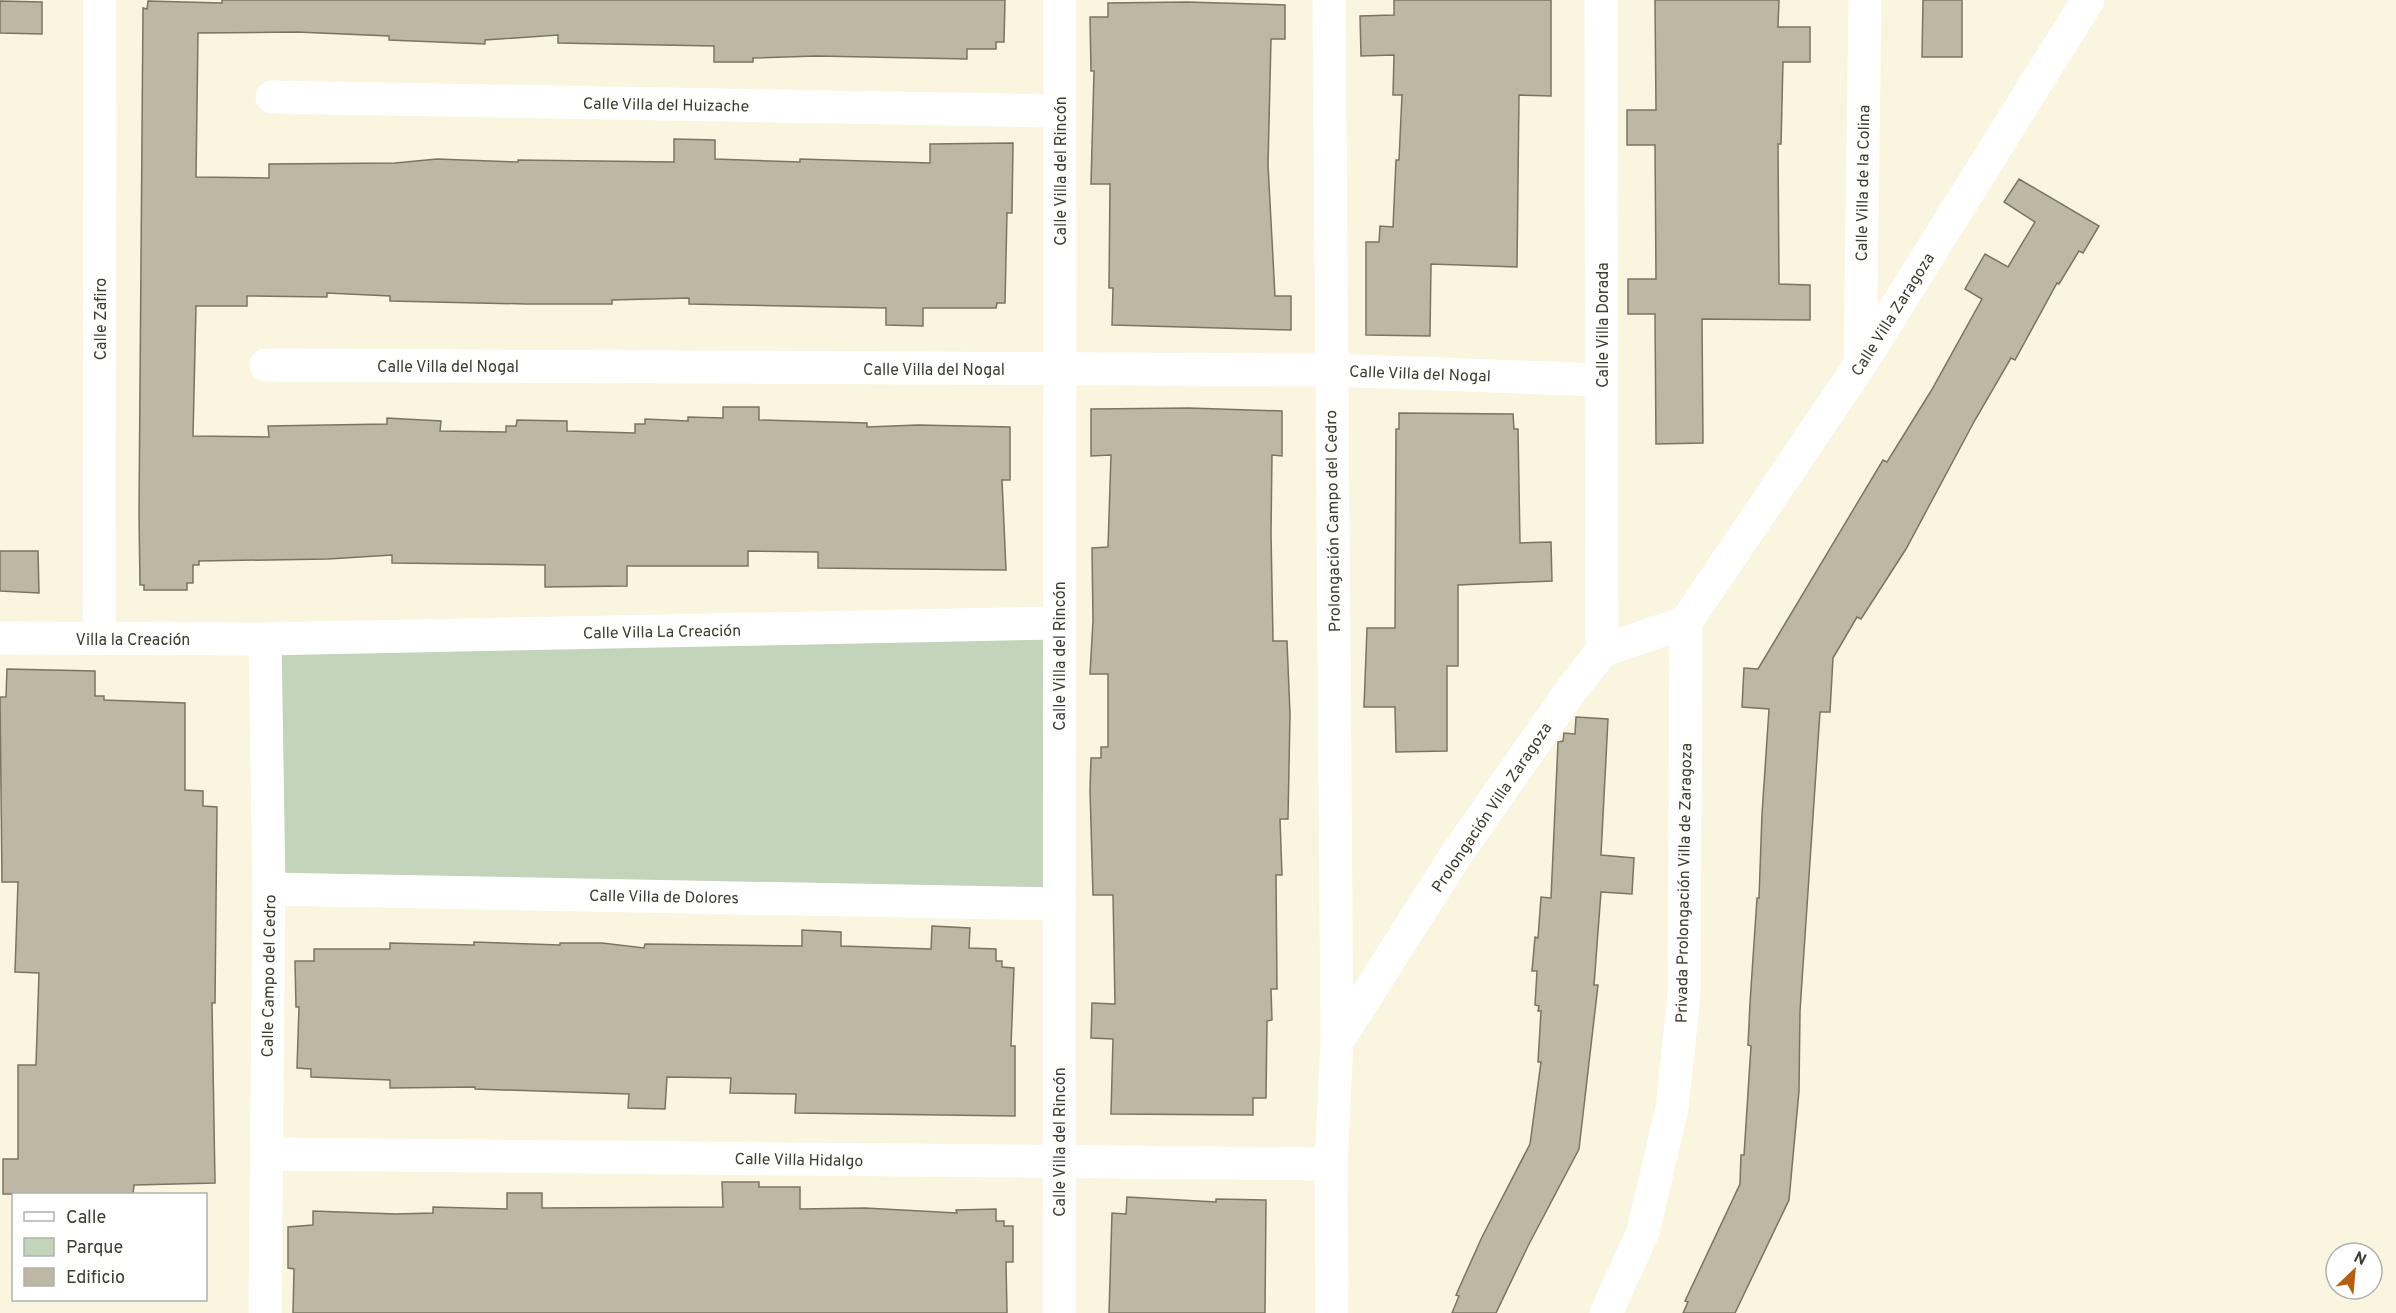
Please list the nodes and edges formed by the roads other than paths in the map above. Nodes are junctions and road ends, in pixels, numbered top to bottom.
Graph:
1 (100, 0) edge
2 (1060, 0) edge
3 (1329, 0) edge
4 (1601, 0) edge
5 (1865, 0) edge
6 (2088, 0) edge
7 (272, 97) dead end
8 (1060, 111) junction
9 (266, 365) dead end
10 (1860, 365) junction
11 (1059, 369) junction
12 (1330, 370) junction
13 (1602, 380) junction
14 (1686, 622) junction
15 (1059, 623) junction
16 (0, 638) edge
17 (99, 639) junction
18 (265, 639) junction
19 (1602, 651) junction
20 (269, 889) junction
21 (1059, 903) junction
22 (1337, 1042) junction
23 (267, 1155) junction
24 (1059, 1162) junction
25 (1331, 1164) junction
26 (265, 1313) edge
27 (1059, 1313) edge
28 (1332, 1313) edge
29 (1606, 1313) edge

1 - 17 street, Calle Zafiro
2 - 8 street, Calle Villa del Rincón
3 - 12 street, Prolongación Campo del Cedro
4 - 13 street, Calle Villa Dorada
5 - 10 street, Calle Villa de la Colina
6 - 10 street, Calle Villa Zaragoza
7 - 8 street, Calle Villa del Huizache
8 - 11 street, Calle Villa del Rincón
9 - 11 street, Calle Villa del Nogal
10 - 14 street, Calle Villa Zaragoza
11 - 12 street, Calle Villa del Nogal
11 - 15 street, Calle Villa del Rincón
12 - 13 street, Calle Villa del Nogal
12 - 22 street, Prolongación Campo del Cedro
13 - 19 street, Calle Villa Dorada
14 - 19 street
14 - 29 street, Privada Prolongación Villa de Zaragoza
15 - 18 street, Calle Villa La Creación
15 - 21 street, Calle Villa del Rincón
16 - 17 street, Villa la Creación
17 - 18 street, Villa la Creación
18 - 20 street, Calle Campo del Cedro
19 - 22 street, Prolongación Villa Zaragoza
20 - 21 street, Calle Villa de Dolores
20 - 23 street, Calle Campo del Cedro
21 - 24 street, Calle Villa del Rincón
22 - 25 street, Prolongación Campo del Cedro
23 - 24 street, Calle Villa Hidalgo
23 - 26 street, Calle Campo del Cedro
24 - 25 street, Calle Villa Hidalgo
24 - 27 street, Calle Villa del Rincón
25 - 28 street, Prolongación Campo del Cedro

